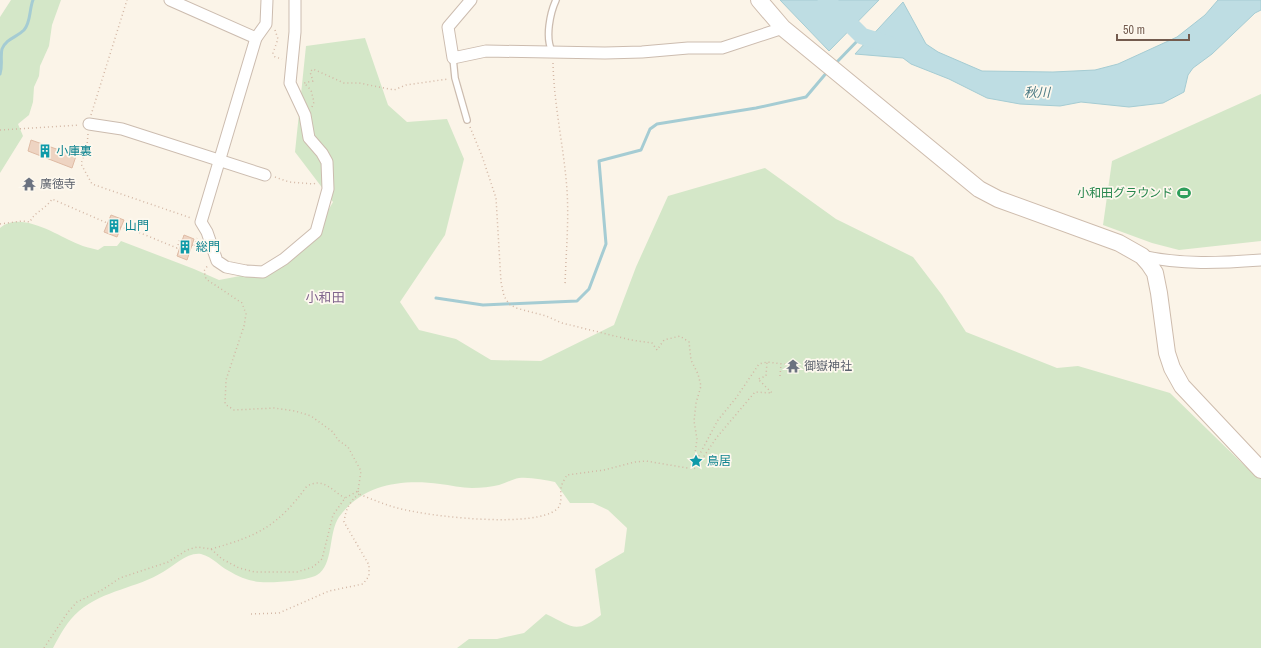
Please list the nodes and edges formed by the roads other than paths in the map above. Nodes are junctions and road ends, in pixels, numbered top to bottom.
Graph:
1 (170, 0) edge
2 (267, 0) edge
3 (295, 0) edge
4 (471, 0) edge
5 (556, 0) edge
6 (760, 0) edge
7 (783, 28) junction
8 (256, 38) junction
9 (552, 51) junction
10 (453, 58) junction
11 (467, 120) road end
12 (89, 124) road end
13 (219, 159) junction
14 (265, 175) road end
15 (1142, 256) junction
16 (1261, 260) edge
17 (1261, 470) edge

1 - 8 street
2 - 8 street
3 - 13 street
4 - 10 street
5 - 9 lane
6 - 7 street
7 - 9 street
7 - 15 street
8 - 13 street
9 - 10 street
10 - 11 lane
12 - 13 street
13 - 14 street
15 - 16 street
15 - 17 street

